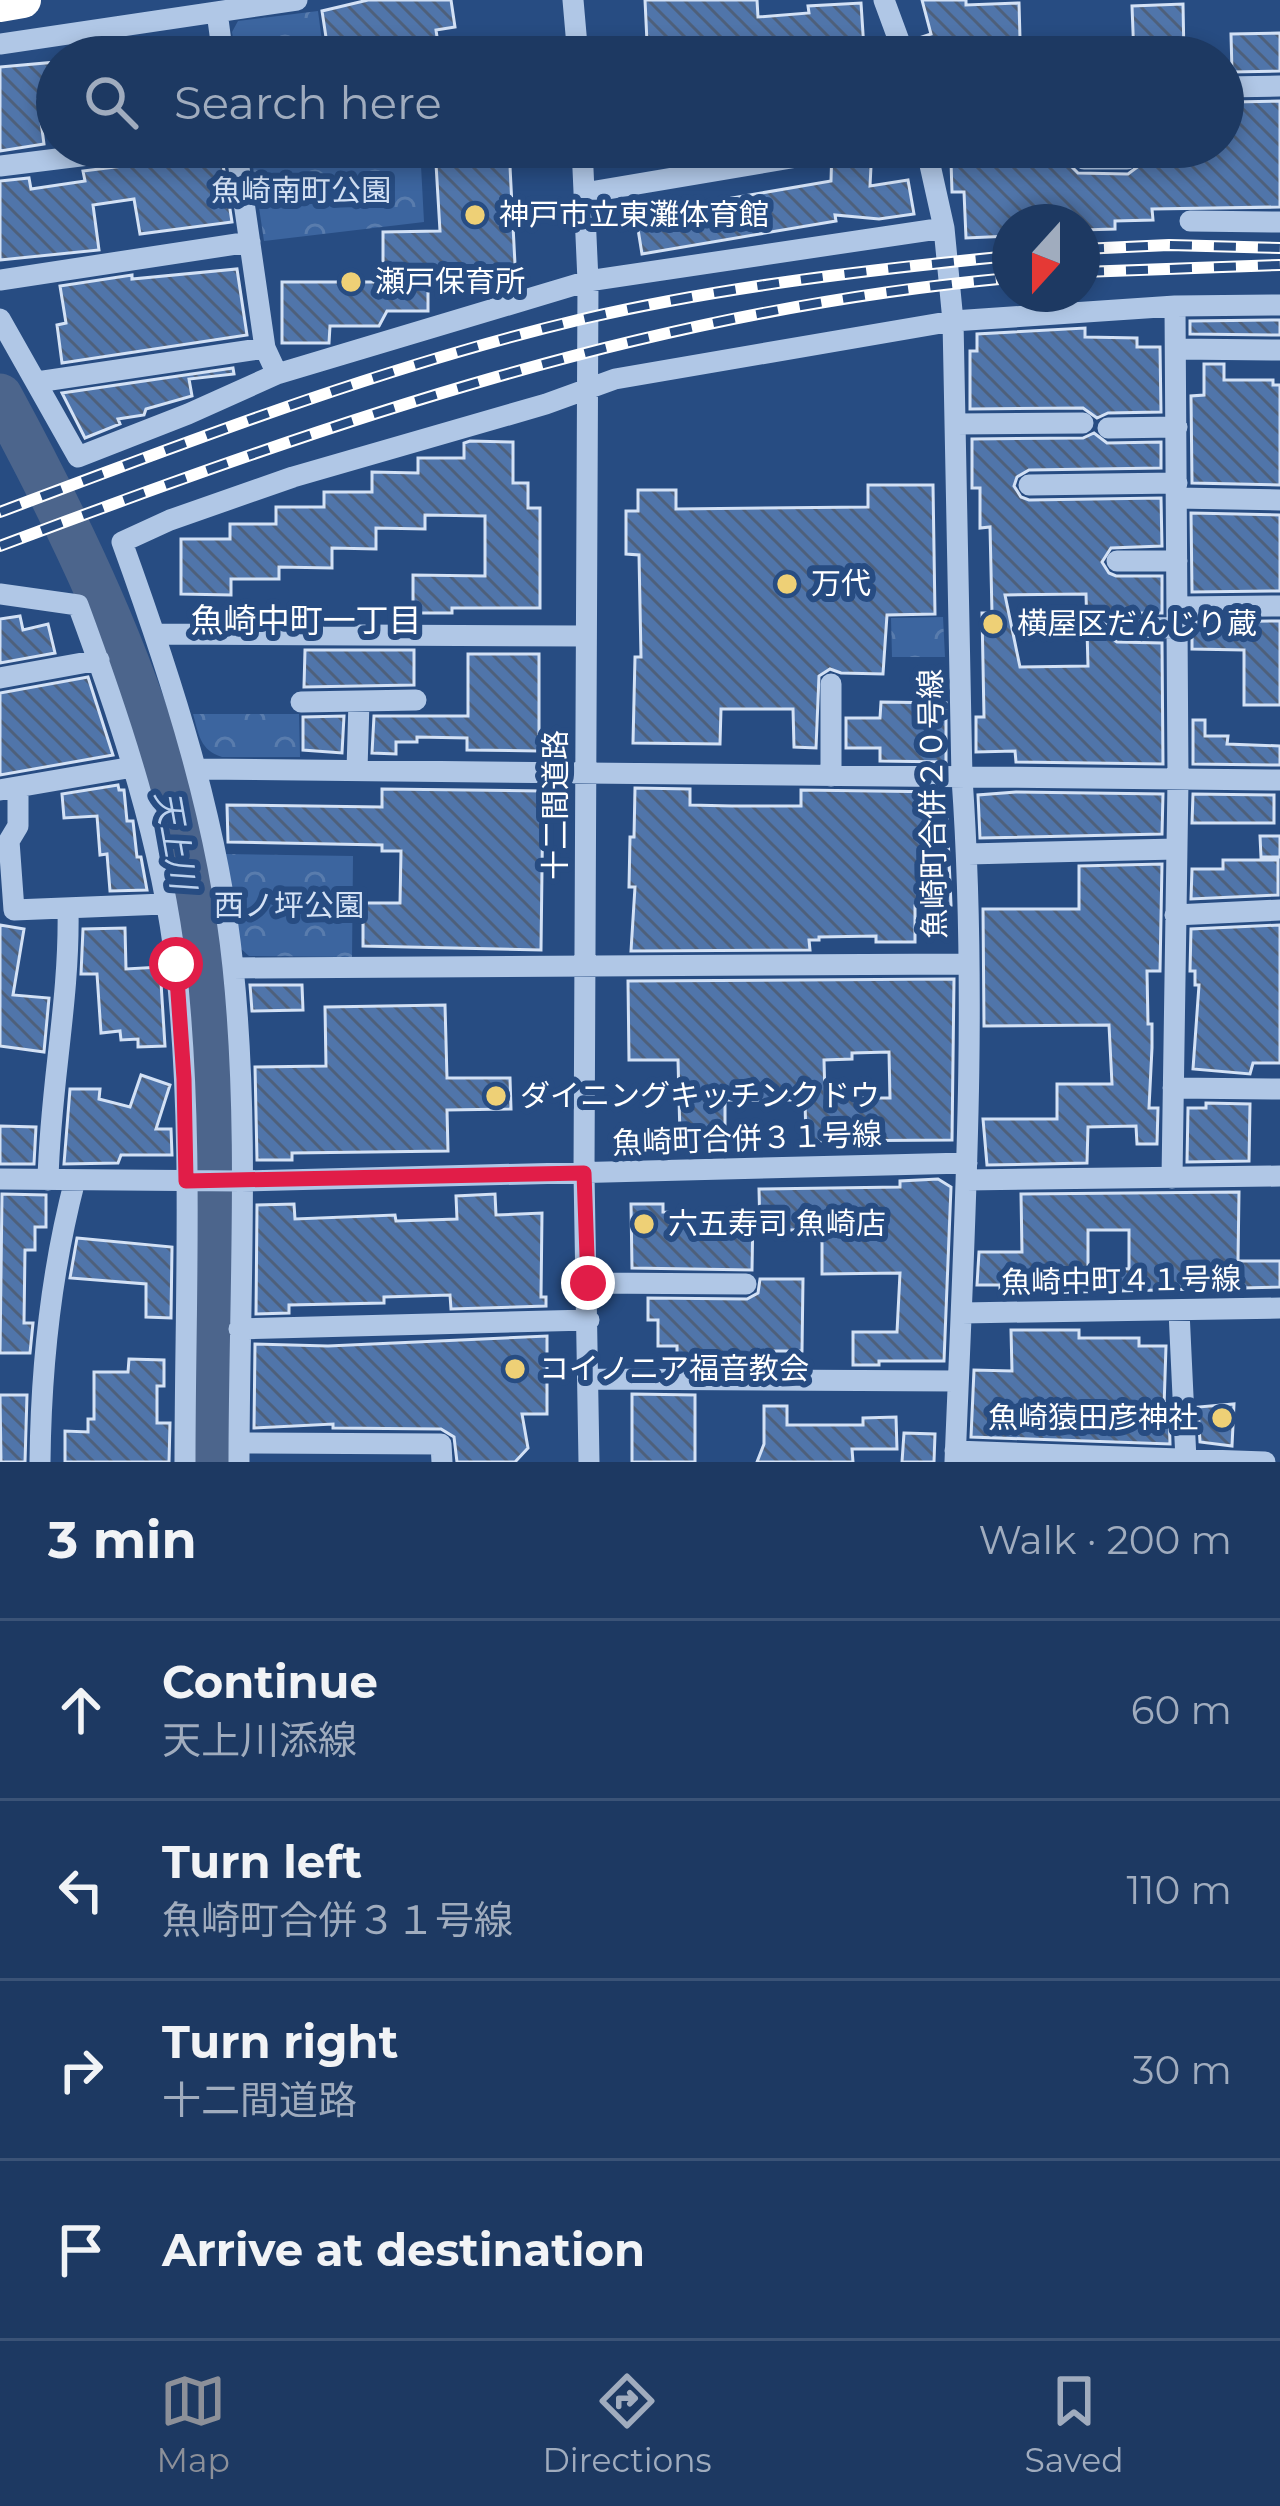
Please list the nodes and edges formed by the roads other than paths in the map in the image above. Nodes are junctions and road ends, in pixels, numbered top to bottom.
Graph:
1 (23, 0) edge
2 (297, 0) edge
3 (573, 0) edge
4 (884, 0) edge
5 (0, 4) edge
6 (217, 12) junction
7 (54, 36) edge
8 (220, 36) edge
9 (576, 36) edge
10 (897, 36) edge
11 (36, 39) edge
12 (0, 44) edge
13 (1280, 86) edge
14 (1244, 87) edge
15 (36, 162) edge
16 (0, 166) edge
17 (239, 168) edge
18 (583, 168) edge
19 (732, 168) edge
20 (931, 168) edge
21 (584, 193) junction
22 (1190, 221) dead end
23 (1280, 222) edge
24 (944, 227) junction
25 (250, 242) junction
26 (0, 280) edge
27 (588, 281) junction
28 (1280, 305) edge
29 (1175, 306) junction
30 (0, 320) edge
31 (953, 321) junction
32 (265, 348) junction
33 (1177, 349) junction
34 (1280, 350) edge
35 (277, 374) junction
36 (37, 382) junction
37 (586, 390) junction
38 (1084, 423) dead end
39 (955, 424) junction
40 (1177, 427) junction
41 (1108, 428) dead end
42 (1029, 485) dead end
43 (1177, 491) junction
44 (1280, 500) edge
45 (1117, 561) dead end
46 (1178, 561) junction
47 (0, 594) edge
48 (1280, 606) edge
49 (1177, 618) junction
50 (1118, 627) dead end
51 (157, 634) junction
52 (586, 636) junction
53 (99, 660) junction
54 (0, 679) edge
55 (831, 684) dead end
56 (416, 700) dead end
57 (359, 701) junction
58 (301, 702) dead end
59 (133, 767) junction
60 (197, 769) junction
61 (357, 770) junction
62 (585, 772) junction
63 (831, 776) junction
64 (962, 778) junction
65 (1280, 779) edge
66 (1178, 781) junction
67 (9, 788) edge
68 (1176, 849) junction
69 (968, 854) junction
70 (164, 904) junction
71 (68, 908) junction
72 (1280, 910) edge
73 (1175, 915) junction
74 (967, 964) junction
75 (587, 967) junction
76 (233, 968) junction
77 (1173, 1088) junction
78 (1280, 1089) edge
79 (966, 1171) junction
80 (584, 1173) junction
81 (1280, 1176) edge
82 (1172, 1178) junction
83 (0, 1179) edge
84 (48, 1180) junction
85 (75, 1180) junction
86 (237, 1180) junction
87 (189, 1181) junction
88 (588, 1283) junction
89 (746, 1284) dead end
90 (1280, 1308) edge
91 (1179, 1311) junction
92 (962, 1313) junction
93 (589, 1320) junction
94 (239, 1329) junction
95 (588, 1379) junction
96 (958, 1382) junction
97 (239, 1453) edge
98 (955, 1457) edge
99 (1034, 1458) edge
100 (1186, 1460) edge
101 (40, 1462) edge
102 (185, 1462) edge
103 (442, 1462) edge
104 (589, 1462) edge
105 (1265, 1462) edge

1 - 5 highway
2 - 6 street
3 - 9 street
4 - 10 street
6 - 7 street
6 - 8 street
11 - 12 street
13 - 14 street
15 - 16 street
17 - 25 street
18 - 21 street, 十二間道路
19 - 21 street
20 - 24 street, 魚崎町合併２０号線
21 - 27 street, 十二間道路
22 - 23 street
24 - 27 street
24 - 31 street, 魚崎町合併２０号線
25 - 26 street
25 - 32 street
27 - 35 street
27 - 37 street, 十二間道路
28 - 29 street
29 - 31 street
29 - 33 street
30 - 36 street
31 - 37 street
31 - 39 street, 魚崎町合併２０号線
32 - 35 street
32 - 36 street
33 - 34 street
33 - 40 street
35 - 36 street
37 - 51 street
37 - 52 street, 十二間道路
38 - 39 street
39 - 64 street, 魚崎町合併２０号線
40 - 41 street
40 - 43 street
42 - 43 street
43 - 44 street
43 - 46 street
45 - 46 street
46 - 49 street
47 - 53 street
48 - 49 street
49 - 50 street
49 - 66 street
51 - 52 street
51 - 60 street
52 - 62 street, 十二間道路
53 - 54 street
53 - 59 street
55 - 63 street
56 - 57 street
57 - 58 street
57 - 61 street
59 - 67 street
59 - 70 street
60 - 61 street
60 - 76 street
61 - 62 street
62 - 63 street
62 - 75 street, 十二間道路
63 - 64 street
64 - 66 street
64 - 69 street, 魚崎町合併２０号線
65 - 66 street
66 - 68 street
67 - 71 street
68 - 69 street
68 - 73 street
69 - 74 street, 魚崎町合併２０号線
70 - 71 street
70 - 87 street
71 - 84 street
72 - 73 street
73 - 77 street
74 - 75 street
74 - 79 street, 魚崎町合併２０号線
75 - 76 street
75 - 80 street, 十二間道路
76 - 86 street
77 - 78 street
77 - 82 street
79 - 80 street, 魚崎町合併３１号線
79 - 82 street, 魚崎町合併３１号線
79 - 92 street, 魚崎町合併２０号線
80 - 86 street, 魚崎町合併３１号線
80 - 88 street, 十二間道路
81 - 82 street, 魚崎町合併３１号線
83 - 84 street, 魚崎町合併３１号線
84 - 85 street, 魚崎町合併３１号線
85 - 87 street, 魚崎町合併３１号線
85 - 101 street
86 - 87 street, 魚崎町合併３１号線
86 - 94 street
87 - 102 street
88 - 89 street
88 - 93 street, 十二間道路
90 - 91 street, 魚崎中町４１号線
91 - 92 street, 魚崎中町４１号線
91 - 100 street
92 - 96 street, 魚崎町合併２０号線
93 - 94 street
93 - 95 street, 十二間道路
94 - 97 street
95 - 96 street
95 - 104 street, 十二間道路
96 - 98 street, 魚崎町合併２０号線
97 - 103 street
98 - 99 street
99 - 100 street
100 - 105 street

